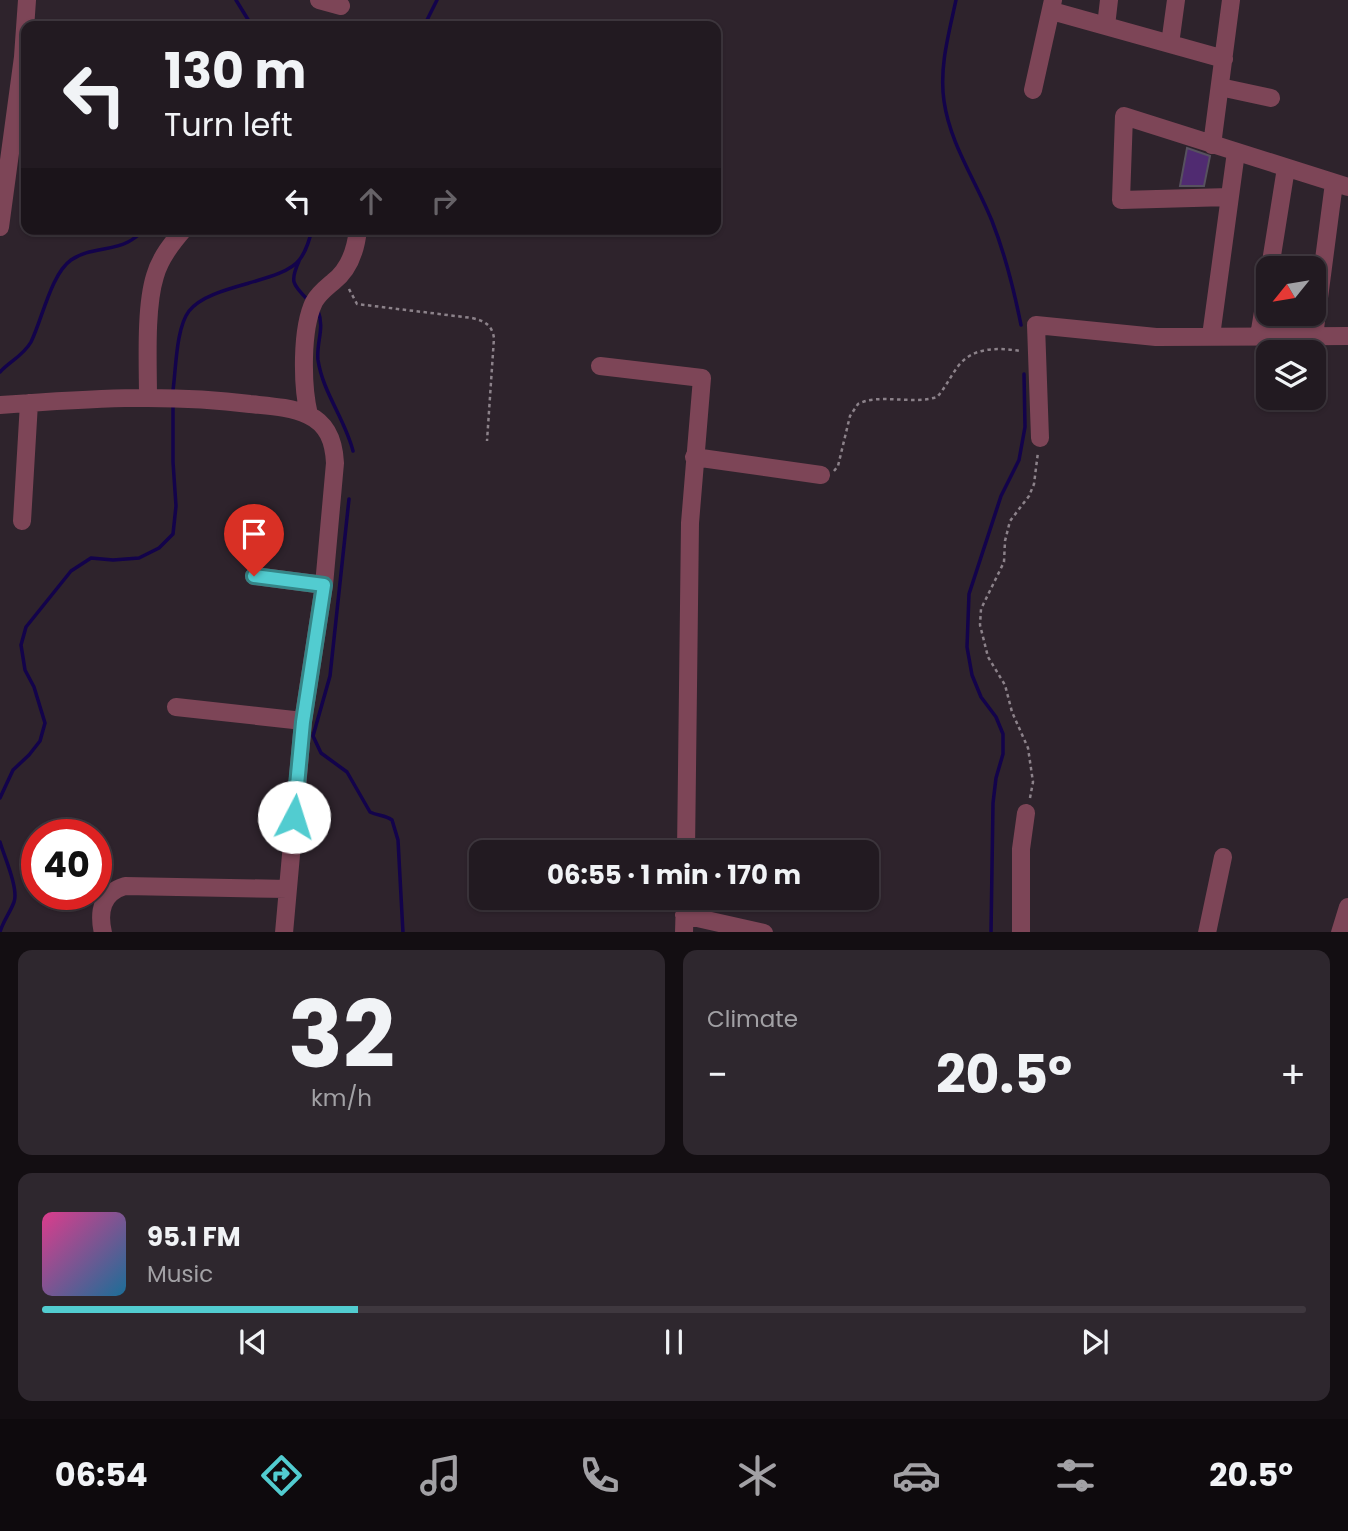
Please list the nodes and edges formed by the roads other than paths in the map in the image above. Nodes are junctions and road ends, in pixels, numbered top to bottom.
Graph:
1 (27, 0) edge
2 (319, 0) edge
3 (1109, 0) edge
4 (1176, 0) edge
5 (1231, 0) edge
6 (1052, 5) edge
7 (341, 6) dead end
8 (26, 21) edge
9 (1106, 26) junction
10 (1170, 44) junction
11 (1224, 59) junction
12 (21, 72) edge
13 (1220, 87) junction
14 (1033, 90) dead end
15 (1271, 98) dead end
16 (1212, 145) junction
17 (1236, 152) junction
18 (1286, 168) junction
19 (1341, 185) edge
20 (1229, 197) junction
21 (0, 228) edge
22 (180, 235) edge
23 (357, 235) edge
24 (1272, 256) edge
25 (1261, 326) edge
26 (1211, 336) junction
27 (1259, 336) junction
28 (1314, 336) junction
29 (1348, 337) edge
30 (600, 366) dead end
31 (148, 398) junction
32 (29, 403) junction
33 (0, 405) edge
34 (309, 415) junction
35 (1040, 438) road end
36 (694, 457) junction
37 (821, 475) road end
38 (22, 521) dead end
39 (254, 576) dead end
40 (324, 585) junction
41 (176, 707) dead end
42 (303, 722) junction
43 (1026, 813) road end
44 (686, 840) edge
45 (1223, 857) dead end
46 (288, 889) junction
47 (1348, 907) edge
48 (684, 915) edge
49 (103, 932) edge
50 (284, 932) edge
51 (760, 932) edge
52 (1021, 932) edge
53 (1207, 932) edge
54 (1340, 932) edge

1 - 8 street
2 - 7 street
3 - 9 street
4 - 10 street
5 - 11 street
6 - 9 street
6 - 14 street
9 - 10 street
10 - 11 street
11 - 13 street
12 - 21 street
13 - 15 street
13 - 16 street
16 - 17 street
16 - 20 street
17 - 18 street
17 - 20 street
18 - 19 street
18 - 24 street
19 - 28 street
20 - 26 street
22 - 31 street
23 - 34 street
25 - 27 street
26 - 27 street
26 - 35 street
27 - 28 street
28 - 29 street
30 - 36 street
31 - 32 street
31 - 34 street
32 - 33 street
32 - 38 street
34 - 40 street
36 - 37 street
36 - 44 street
39 - 40 street
40 - 42 street
41 - 42 street
42 - 46 street
43 - 52 street
45 - 53 street
46 - 49 street
46 - 50 street
47 - 54 street
48 - 51 street

